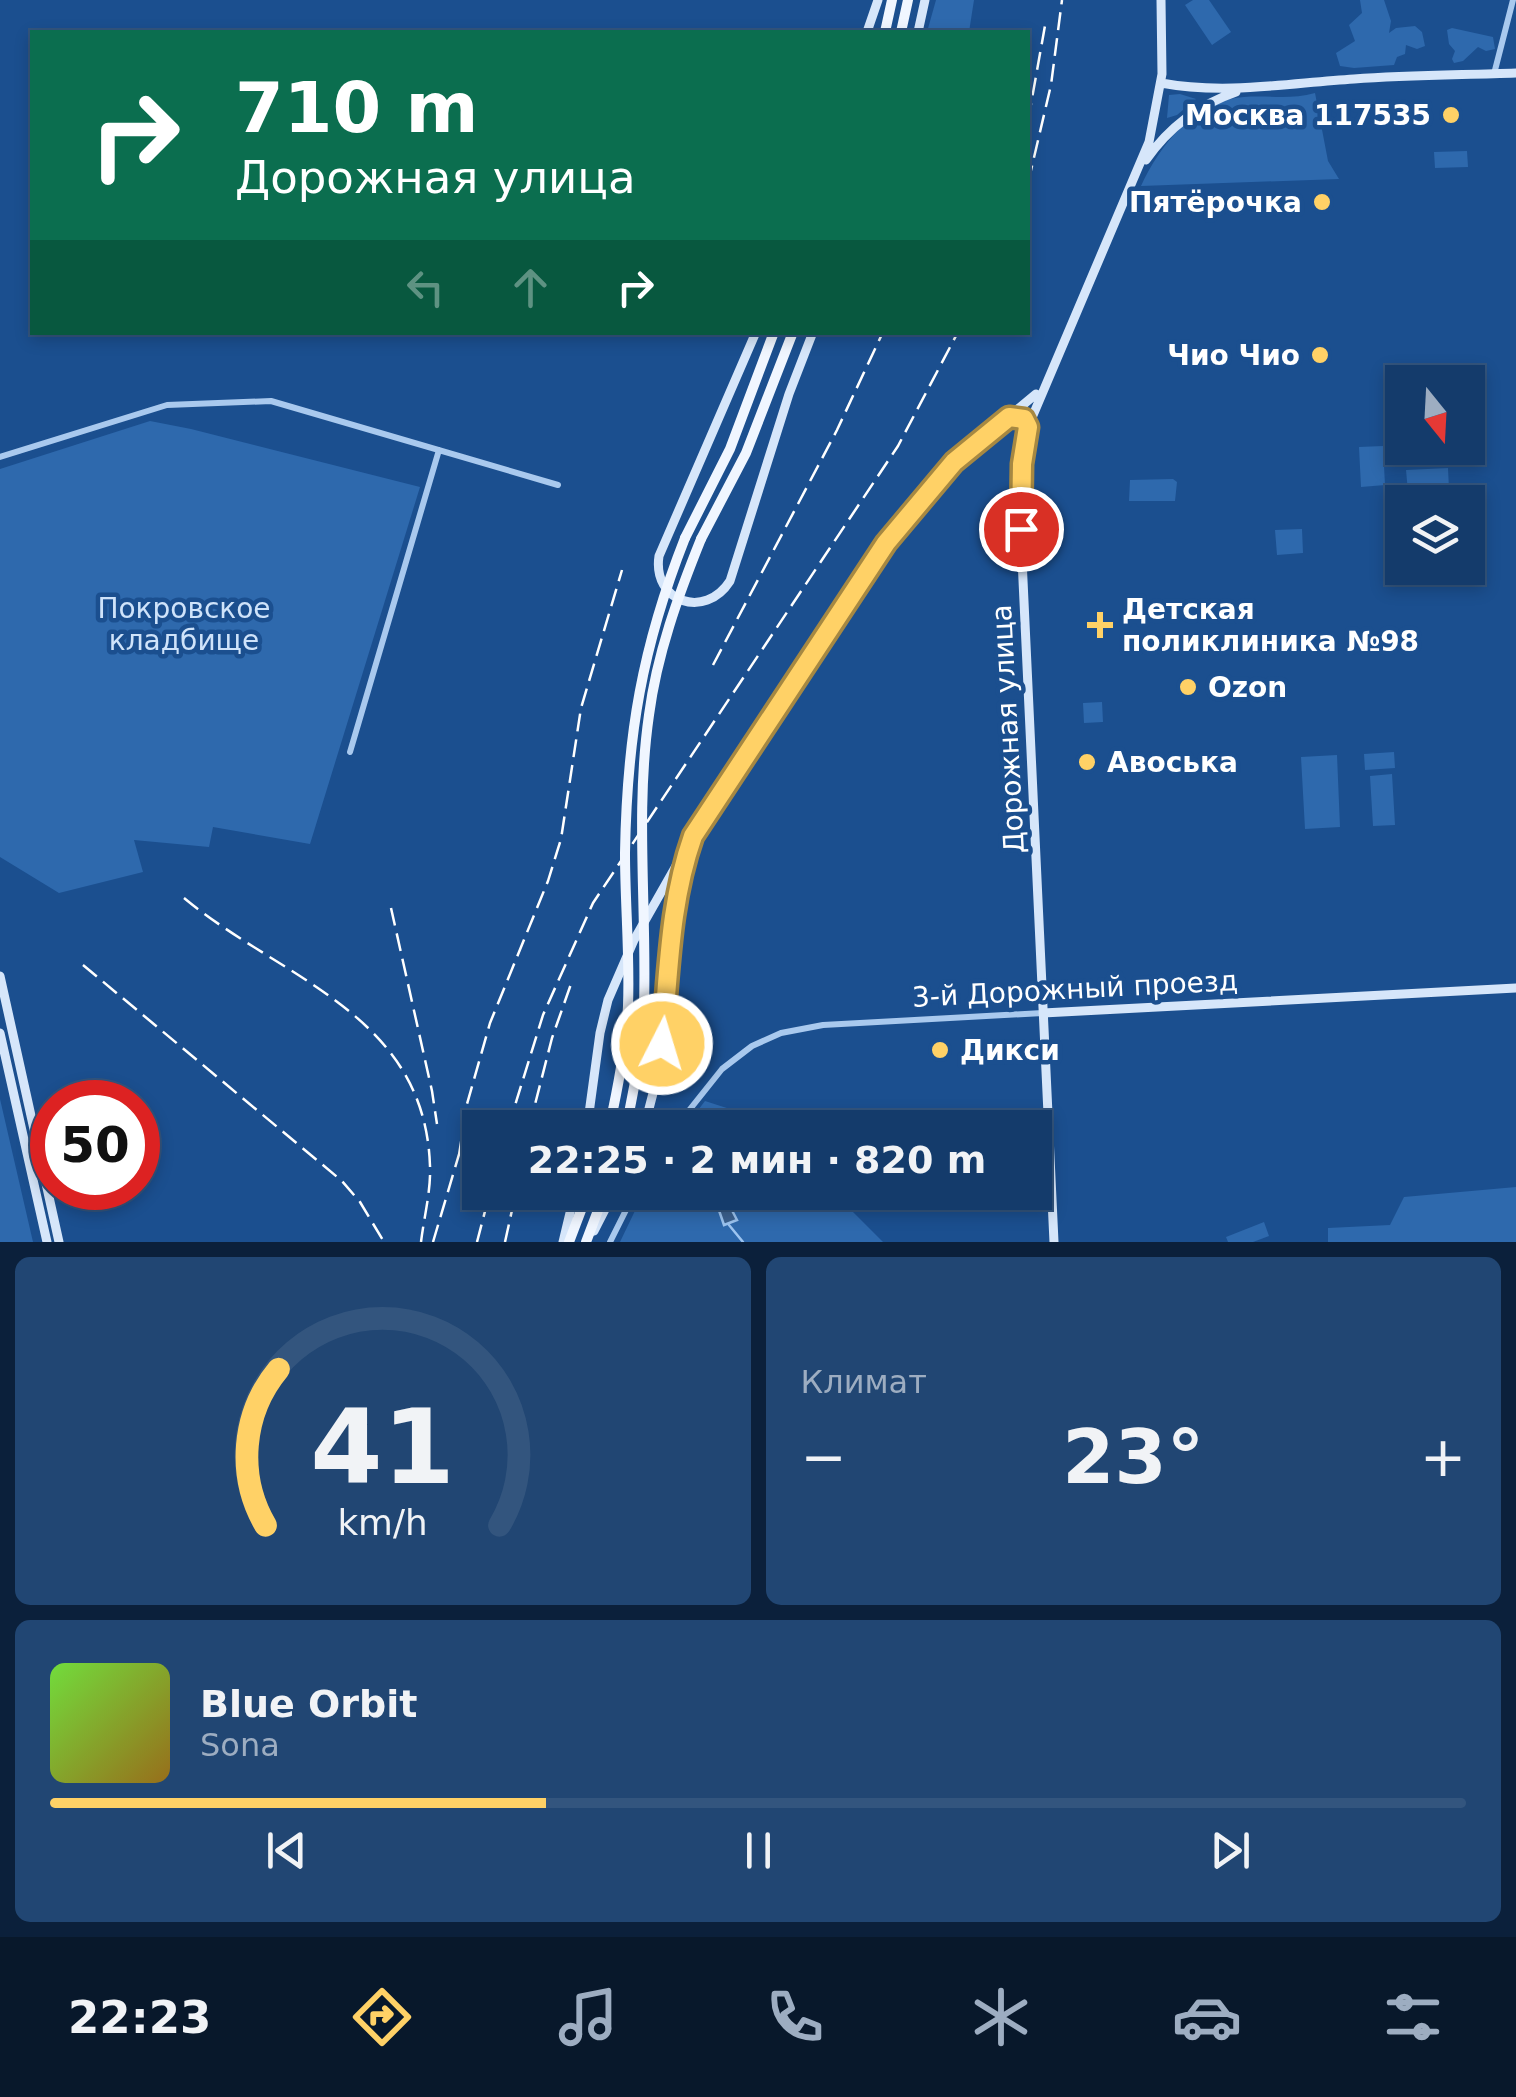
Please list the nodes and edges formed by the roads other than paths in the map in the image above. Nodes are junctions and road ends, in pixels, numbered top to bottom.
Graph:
1 (875, 0) edge
2 (892, 0) edge
3 (908, 0) edge
4 (924, 0) edge
5 (1161, 0) edge
6 (1513, 0) edge
7 (868, 30) edge
8 (885, 30) edge
9 (901, 30) edge
10 (918, 30) edge
11 (1516, 72) edge
12 (1494, 74) junction
13 (1161, 83) junction
14 (1247, 88) junction
15 (1139, 170) junction
16 (755, 335) edge
17 (773, 335) edge
18 (791, 335) edge
19 (812, 335) edge
20 (1044, 384) junction
21 (1033, 410) junction
22 (1009, 417) junction
23 (1028, 427) junction
24 (439, 450) junction
25 (0, 457) edge
26 (558, 485) dead end
27 (350, 752) dead end
28 (693, 836) junction
29 (0, 976) edge
30 (1516, 988) edge
31 (1043, 1013) junction
32 (0, 1033) edge
33 (589, 1110) edge
34 (613, 1110) edge
35 (630, 1110) edge
36 (649, 1110) edge
37 (689, 1110) edge
38 (572, 1210) edge
39 (580, 1210) edge
40 (599, 1210) edge
41 (604, 1210) edge
42 (626, 1210) edge
43 (47, 1242) edge
44 (59, 1242) edge
45 (566, 1242) edge
46 (587, 1242) edge
47 (610, 1242) edge
48 (1054, 1242) edge

1 - 7 main road
2 - 8 main road
3 - 9 main road
4 - 10 main road
5 - 13 main road, Дорожная улица
6 - 12 street
11 - 12 main road
12 - 14 main road
13 - 14 main road
13 - 15 main road, Дорожная улица
14 - 15 main road
15 - 20 main road, Дорожная улица
16 - 19 main road
17 - 34 main road, bridge
18 - 35 main road, bridge
20 - 21 main road, Дорожная улица
20 - 22 main road
21 - 22 main road
21 - 23 main road, Дорожная улица
22 - 23 main road
22 - 28 main road
23 - 31 main road, Дорожная улица
24 - 25 street
24 - 26 street
24 - 27 street
28 - 33 main road
28 - 36 main road
29 - 44 main road
30 - 31 main road, 3-й Дорожный проезд
31 - 37 street, 3-й Дорожный проезд
31 - 48 main road, Дорожная улица
32 - 43 main road
38 - 45 main road
39 - 45 main road
40 - 46 main road
41 - 46 main road
42 - 47 street

